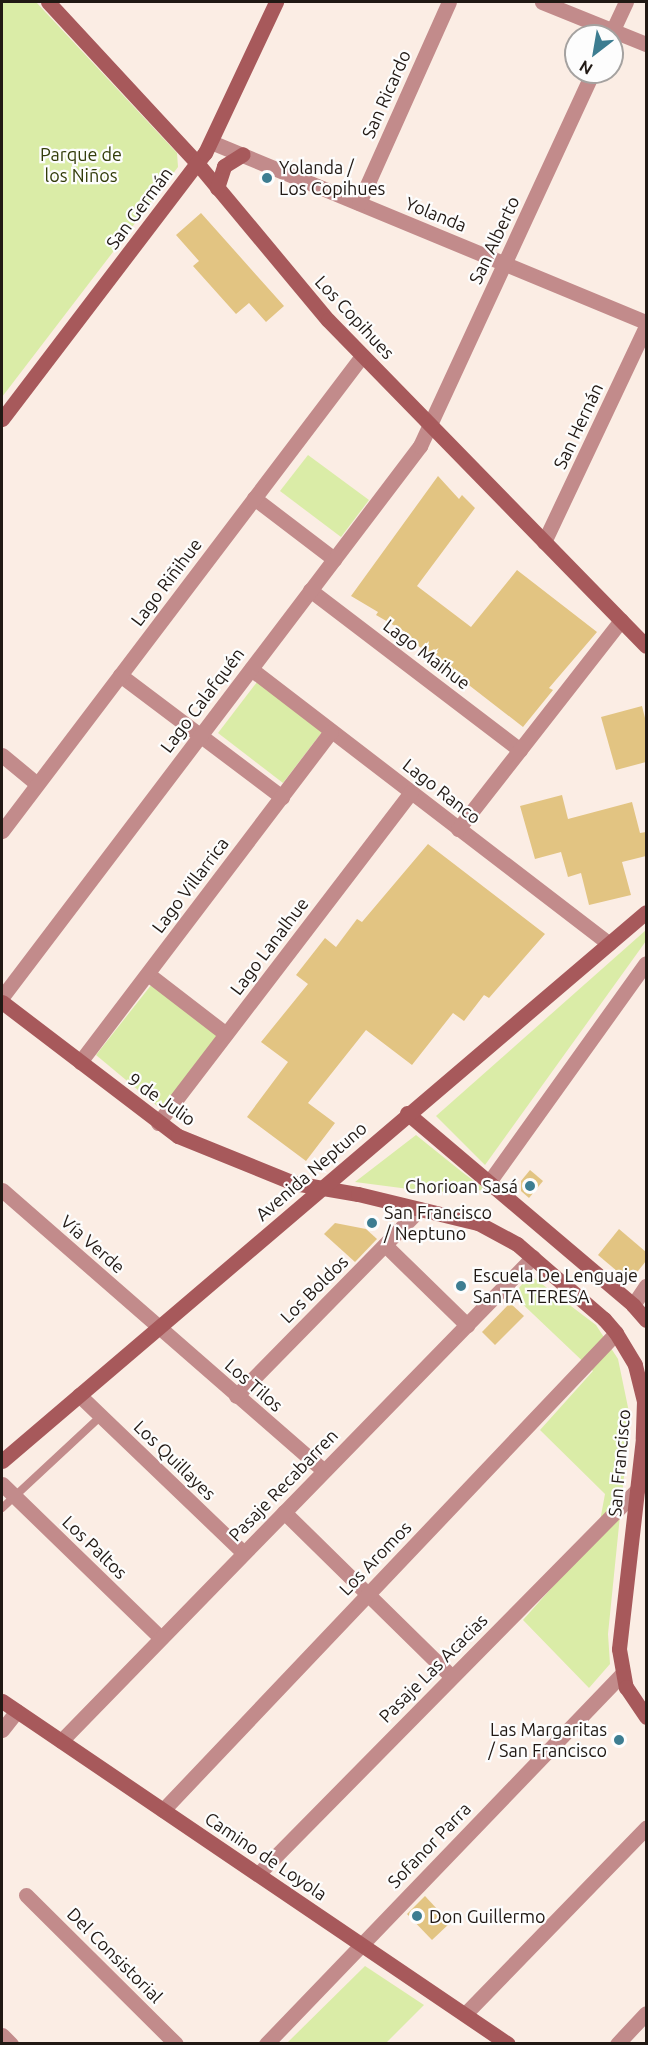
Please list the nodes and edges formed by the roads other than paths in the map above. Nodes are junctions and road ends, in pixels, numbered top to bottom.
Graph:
1 (48, 2) edge
2 (276, 2) edge
3 (449, 2) edge
4 (542, 2) edge
5 (626, 2) edge
6 (591, 24) edge
7 (615, 24) edge
8 (624, 37) edge
9 (646, 44) edge
10 (587, 84) edge
11 (211, 142) junction
12 (243, 154) junction
13 (197, 163) junction
14 (217, 188) junction
15 (359, 203) junction
16 (504, 263) junction
17 (646, 324) edge
18 (362, 356) junction
19 (2, 419) edge
20 (430, 424) junction
21 (254, 498) junction
22 (544, 542) junction
23 (334, 559) junction
24 (310, 590) junction
25 (621, 620) junction
26 (646, 646) edge
27 (251, 669) junction
28 (120, 675) junction
29 (331, 731) junction
30 (200, 735) junction
31 (520, 750) junction
32 (2, 755) edge
33 (37, 784) junction
34 (411, 792) junction
35 (282, 797) junction
36 (458, 829) junction
37 (2, 831) edge
38 (646, 912) edge
39 (609, 944) junction
40 (646, 963) edge
41 (148, 974) junction
42 (2, 997) edge
43 (2, 1002) edge
44 (226, 1034) junction
45 (80, 1062) junction
46 (407, 1113) junction
47 (158, 1123) junction
48 (489, 1182) junction
49 (322, 1188) junction
50 (2, 1191) edge
51 (420, 1209) junction
52 (385, 1245) junction
53 (532, 1257) junction
54 (646, 1286) edge
55 (633, 1305) junction
56 (646, 1320) edge
57 (467, 1325) junction
58 (158, 1327) junction
59 (616, 1333) junction
60 (79, 1395) junction
61 (237, 1396) junction
62 (101, 1416) junction
63 (4, 1454) edge
64 (324, 1471) junction
65 (2, 1484) edge
66 (637, 1490) junction
67 (15, 1496) junction
68 (2, 1508) edge
69 (284, 1512) junction
70 (244, 1553) junction
71 (367, 1594) junction
72 (161, 1638) junction
73 (621, 1675) junction
74 (452, 1677) junction
75 (2, 1701) edge
76 (17, 1711) junction
77 (646, 1717) edge
78 (2, 1730) edge
79 (61, 1741) junction
80 (163, 1810) junction
81 (646, 1828) edge
82 (258, 1874) junction
83 (26, 1895) dead end
84 (362, 1944) junction
85 (646, 2013) edge
86 (465, 2014) junction
87 (2, 2035) edge
88 (11, 2043) edge
89 (176, 2043) edge
90 (266, 2043) edge
91 (508, 2043) edge
92 (617, 2043) edge

1 - 13 street, Los Copihues
2 - 11 street, San Germán
3 - 15 street, San Ricardo
4 - 6 street
5 - 7 street
8 - 9 street
10 - 16 street, San Alberto
11 - 12 street, Yolanda
11 - 13 street, San Germán
12 - 14 street
12 - 15 street, Yolanda
13 - 14 street, Los Copihues
13 - 19 street, San Germán
14 - 18 street, Los Copihues
15 - 16 street, Yolanda
16 - 17 street, Yolanda
16 - 20 street, San Alberto
17 - 22 street, San Hernán
18 - 20 street, Los Copihues
18 - 21 street, Lago Riñihue
20 - 22 street, Los Copihues
20 - 23 street, Lago Calafquén
21 - 23 street
21 - 28 street, Lago Riñihue
22 - 25 street, Los Copihues
23 - 24 street, Lago Calafquén
24 - 27 street, Lago Calafquén
24 - 31 street, Lago Maihue
25 - 26 street, Los Copihues
25 - 31 street
27 - 29 street, Lago Ranco
27 - 30 street, Lago Calafquén
28 - 30 street
28 - 33 street, Lago Riñihue
29 - 34 street, Lago Ranco
29 - 35 street, Lago Villarrica
30 - 35 street
30 - 42 street, Lago Calafquén
31 - 36 street
32 - 33 street
33 - 37 street, Lago Riñihue
34 - 36 street, Lago Ranco
34 - 44 street, Lago Lanalhue
35 - 41 street, Lago Villarrica
36 - 39 street, Lago Ranco
38 - 39 street, Avenida Neptuno
39 - 46 street, Avenida Neptuno
40 - 48 street
41 - 44 street
41 - 45 street, Lago Villarrica
43 - 45 street, 9 de Julio
44 - 47 street, Lago Lanalhue
45 - 47 street, 9 de Julio
46 - 48 street
46 - 49 street, Avenida Neptuno
47 - 49 street, 9 de Julio
48 - 55 street
49 - 51 street, San Francisco
49 - 58 street, Avenida Neptuno
50 - 58 street, Vía Verde
51 - 52 street, Los Boldos
51 - 53 street, San Francisco
52 - 57 street
52 - 61 street, Los Boldos
53 - 57 street, Pasaje Recabarren
53 - 59 street, San Francisco
54 - 55 street
55 - 56 street
57 - 64 street, Pasaje Recabarren
58 - 60 street, Avenida Neptuno
58 - 61 street, Los Tilos
59 - 66 street, San Francisco
59 - 71 street, Los Aromos
60 - 62 street, Los Quillayes
60 - 63 street, Avenida Neptuno
61 - 64 street, Los Tilos
62 - 67 lane
62 - 70 street, Los Quillayes
64 - 69 street, Pasaje Recabarren
65 - 67 street, Los Paltos
66 - 73 street, San Francisco
66 - 74 street, Pasaje Las Acacias
67 - 68 lane
67 - 72 street, Los Paltos
69 - 70 street, Pasaje Recabarren
69 - 71 street
70 - 72 street, Pasaje Recabarren
71 - 74 street
71 - 80 street, Los Aromos
72 - 79 street, Pasaje Recabarren
73 - 77 street, San Francisco
73 - 84 street, Sofanor Parra
74 - 82 street, Pasaje Las Acacias
75 - 76 street, Camino de Loyola
76 - 78 street
76 - 79 street, Camino de Loyola
79 - 80 street, Camino de Loyola
80 - 82 street, Camino de Loyola
81 - 86 street
82 - 84 street, Camino de Loyola
83 - 89 street, Del Consistorial
84 - 86 street, Camino de Loyola
84 - 90 street, Sofanor Parra
85 - 92 street
86 - 91 street, Camino de Loyola
87 - 88 street

